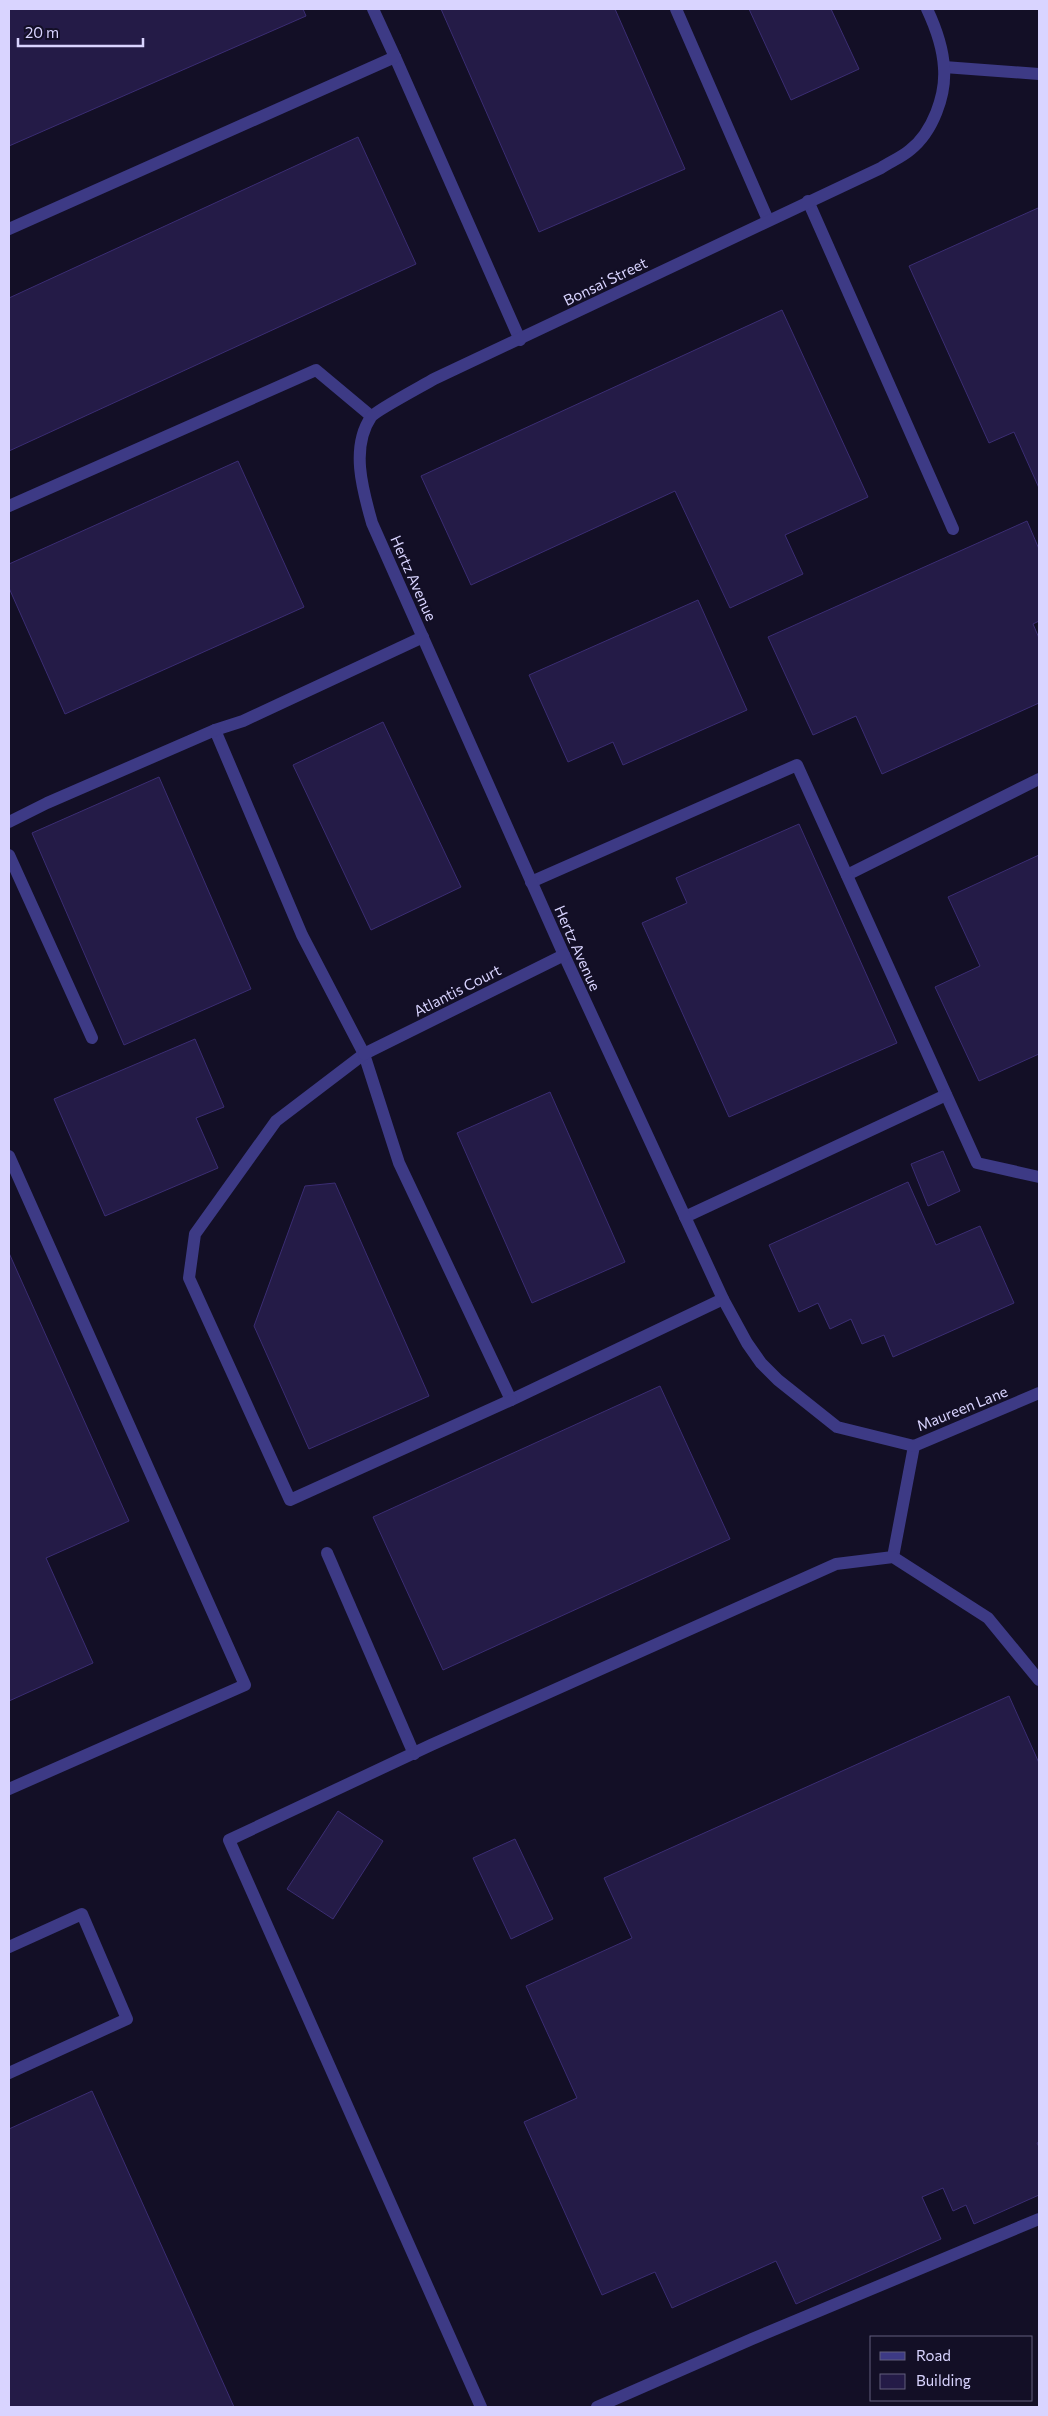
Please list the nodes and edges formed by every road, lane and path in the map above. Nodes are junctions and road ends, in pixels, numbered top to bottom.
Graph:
1 (373, 9) edge
2 (676, 9) edge
3 (927, 9) edge
4 (395, 56) junction
5 (944, 67) junction
6 (1039, 74) edge
7 (808, 201) junction
8 (768, 220) junction
9 (9, 228) edge
10 (520, 340) junction
11 (371, 416) junction
12 (9, 506) edge
13 (953, 529) dead end
14 (423, 637) junction
15 (215, 730) junction
16 (1039, 778) edge
17 (9, 822) edge
18 (9, 855) edge
19 (847, 875) junction
20 (531, 882) junction
21 (564, 955) junction
22 (92, 1038) dead end
23 (364, 1054) junction
24 (946, 1095) junction
25 (9, 1156) edge
26 (1039, 1177) edge
27 (685, 1217) junction
28 (723, 1299) junction
29 (1039, 1393) edge
30 (510, 1400) junction
31 (837, 1427) joint
32 (914, 1446) junction
33 (327, 1553) dead end
34 (893, 1557) junction
35 (1039, 1680) edge
36 (414, 1754) junction
37 (9, 1789) edge
38 (9, 1947) edge
39 (9, 2073) edge
40 (1039, 2219) edge
41 (480, 2407) edge
42 (597, 2407) edge

1 - 4 street
2 - 8 street
3 - 5 street
4 - 9 street
4 - 10 street
5 - 6 street
5 - 7 street, Bonsai Street
7 - 8 street, Bonsai Street
7 - 13 street
8 - 10 street, Bonsai Street
10 - 11 street, Bonsai Street
11 - 12 street
11 - 14 street, Hertz Avenue
14 - 15 street
14 - 20 street, Hertz Avenue
15 - 17 street
15 - 23 street
16 - 19 street
18 - 22 street
19 - 20 street
19 - 24 street
20 - 21 street, Hertz Avenue
21 - 23 street, Atlantis Court
21 - 27 street, Hertz Avenue
23 - 30 street
23 - 30 street, Atlantis Court
24 - 26 street
24 - 27 street
25 - 37 street
27 - 28 street, Hertz Avenue
28 - 30 street
28 - 31 street, Hertz Avenue
29 - 32 street, Maureen Lane
31 - 32 street, Maureen Lane
32 - 34 street
33 - 36 street
34 - 35 street
34 - 36 street
36 - 41 street
38 - 39 street
40 - 42 street

